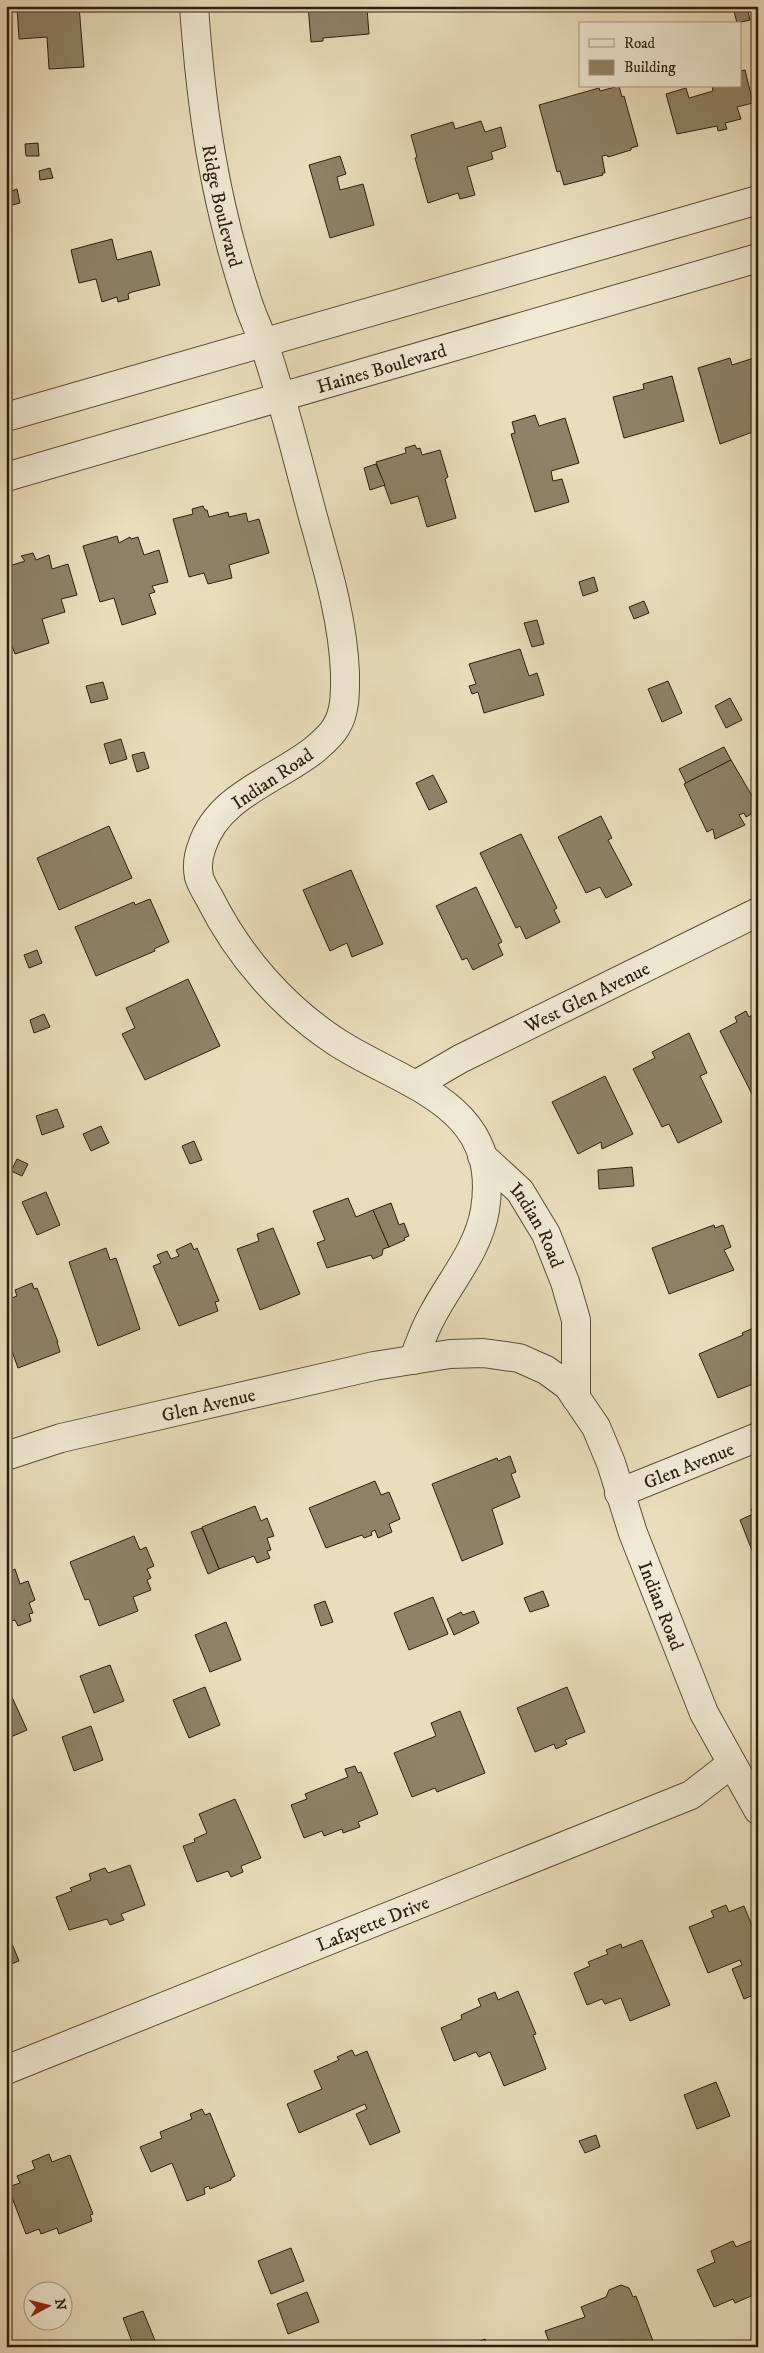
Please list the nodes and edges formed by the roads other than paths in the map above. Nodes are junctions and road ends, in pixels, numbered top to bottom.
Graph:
1 (194, 6) edge
2 (758, 200) edge
3 (758, 258) edge
4 (263, 342) junction
5 (280, 399) junction
6 (6, 417) edge
7 (6, 477) edge
8 (758, 912) edge
9 (417, 1084) junction
10 (482, 1156) junction
11 (413, 1360) junction
12 (576, 1398) junction
13 (758, 1438) edge
14 (6, 1456) edge
15 (619, 1493) junction
16 (730, 1764) junction
17 (758, 1810) edge
18 (6, 2070) edge

1 - 4 street, Ridge Boulevard
2 - 4 street
3 - 5 street, Haines Boulevard
4 - 5 street, Ridge Boulevard
4 - 6 street
5 - 7 street, Haines Boulevard
5 - 9 street, Indian Road
8 - 9 street, West Glen Avenue
9 - 10 street, Indian Road
10 - 11 street, Indian Road
10 - 12 street, Indian Road
11 - 12 street, Indian Road
11 - 14 street, Glen Avenue
12 - 15 street, Indian Road
13 - 15 street, Glen Avenue
15 - 16 street, Indian Road
16 - 17 street, Indian Road
16 - 18 street, Lafayette Drive

